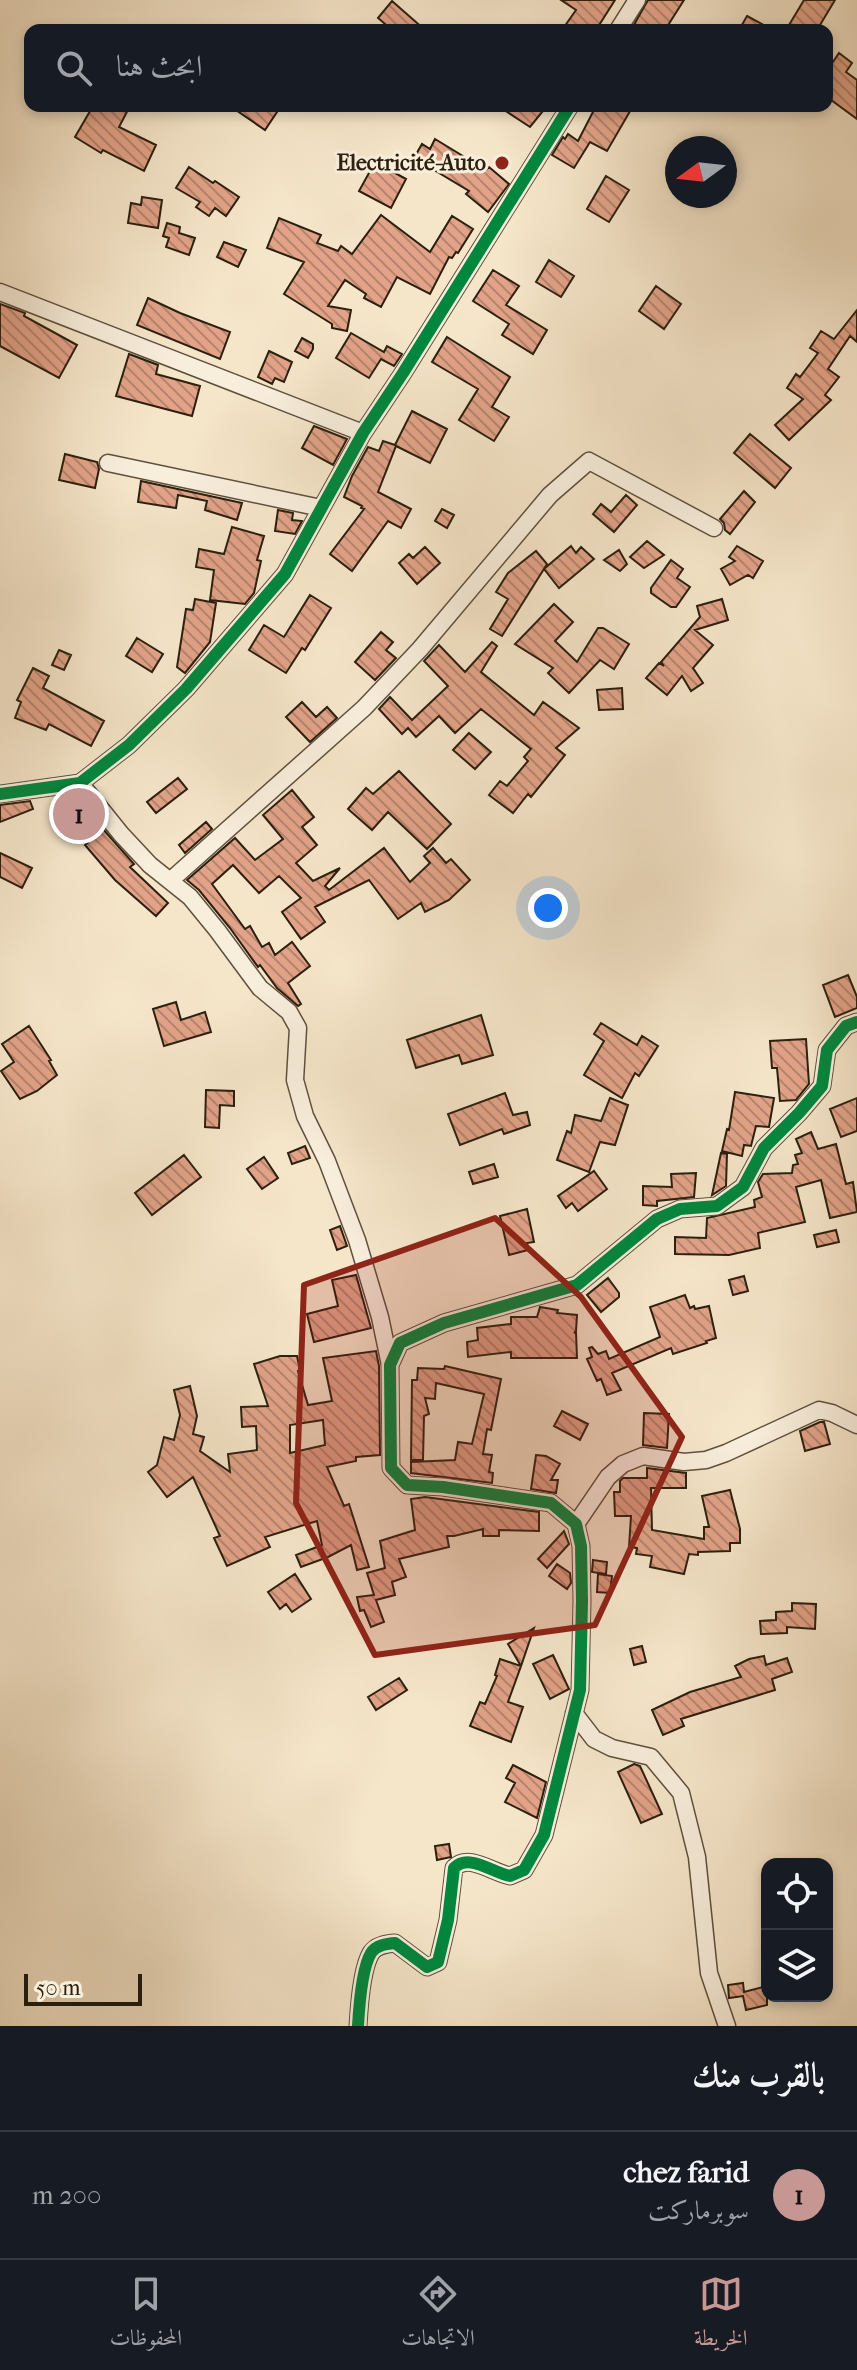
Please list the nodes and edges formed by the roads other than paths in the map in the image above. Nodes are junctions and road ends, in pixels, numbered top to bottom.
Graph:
1 (637, 0) edge
2 (622, 24) edge
3 (566, 112) edge
4 (0, 292) edge
5 (363, 433) junction
6 (108, 463) dead end
7 (321, 508) junction
8 (714, 528) dead end
9 (80, 783) junction
10 (0, 794) edge
11 (171, 880) junction
12 (857, 1022) edge
13 (390, 1365) junction
14 (857, 1425) edge
15 (576, 1524) junction
16 (574, 1713) junction
17 (358, 2026) edge
18 (727, 2026) edge

1 - 2 street
3 - 5 street
4 - 5 street
5 - 7 street
6 - 7 street
7 - 9 street
8 - 11 street
9 - 10 street
9 - 11 street
11 - 13 street
12 - 13 street
13 - 15 street
14 - 15 street
15 - 16 street
16 - 17 street
16 - 18 street

